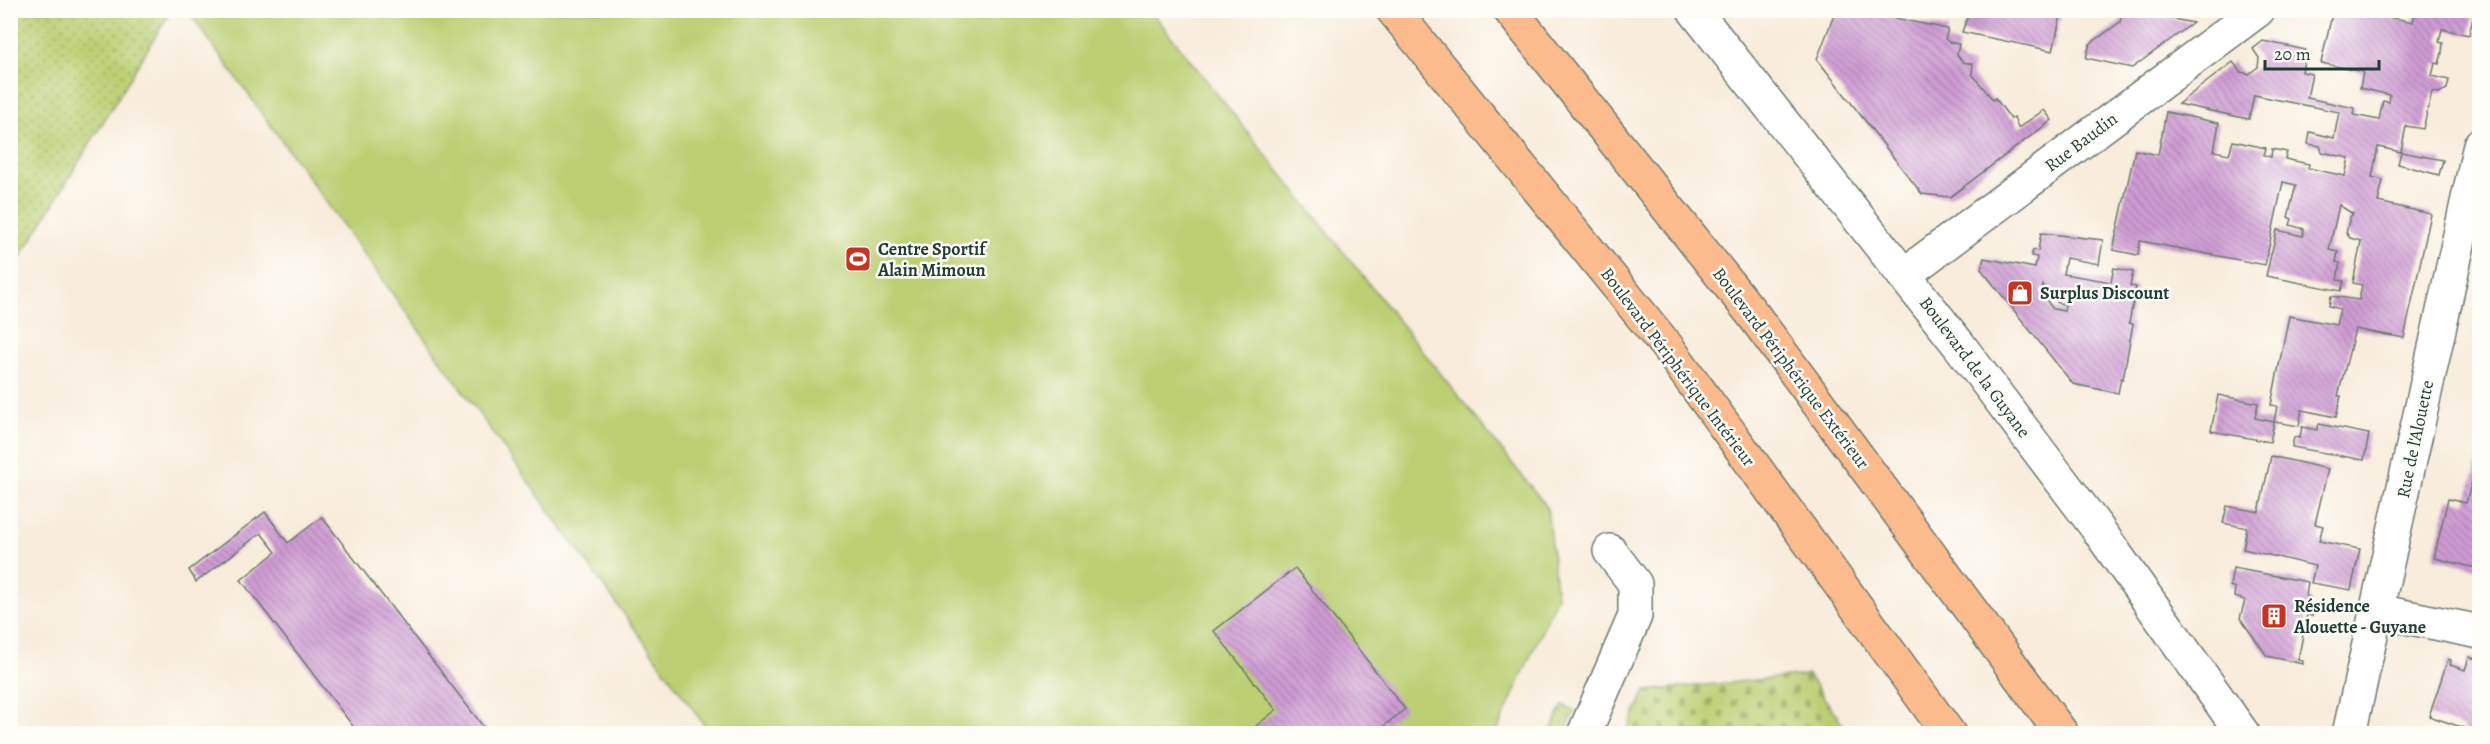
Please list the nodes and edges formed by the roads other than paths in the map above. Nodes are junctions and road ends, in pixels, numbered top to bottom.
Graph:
1 (1394, 10) edge
2 (1510, 10) edge
3 (1694, 10) edge
4 (2258, 10) edge
5 (2480, 145) edge
6 (1905, 274) junction
7 (1610, 551) dead end
8 (2377, 611) junction
9 (2480, 632) edge
10 (1584, 734) edge
11 (1949, 734) edge
12 (2062, 734) edge
13 (2243, 734) edge
14 (2349, 734) edge

1 - 11 highway, Boulevard Périphérique Intérieur
2 - 12 highway, Boulevard Périphérique Extérieur
3 - 6 street, Boulevard de la Guyane
4 - 6 street, Rue Baudin
5 - 8 street, Rue de l'Alouette
6 - 13 street, Boulevard de la Guyane
7 - 10 street
8 - 9 street
8 - 14 street, Rue de l'Alouette

